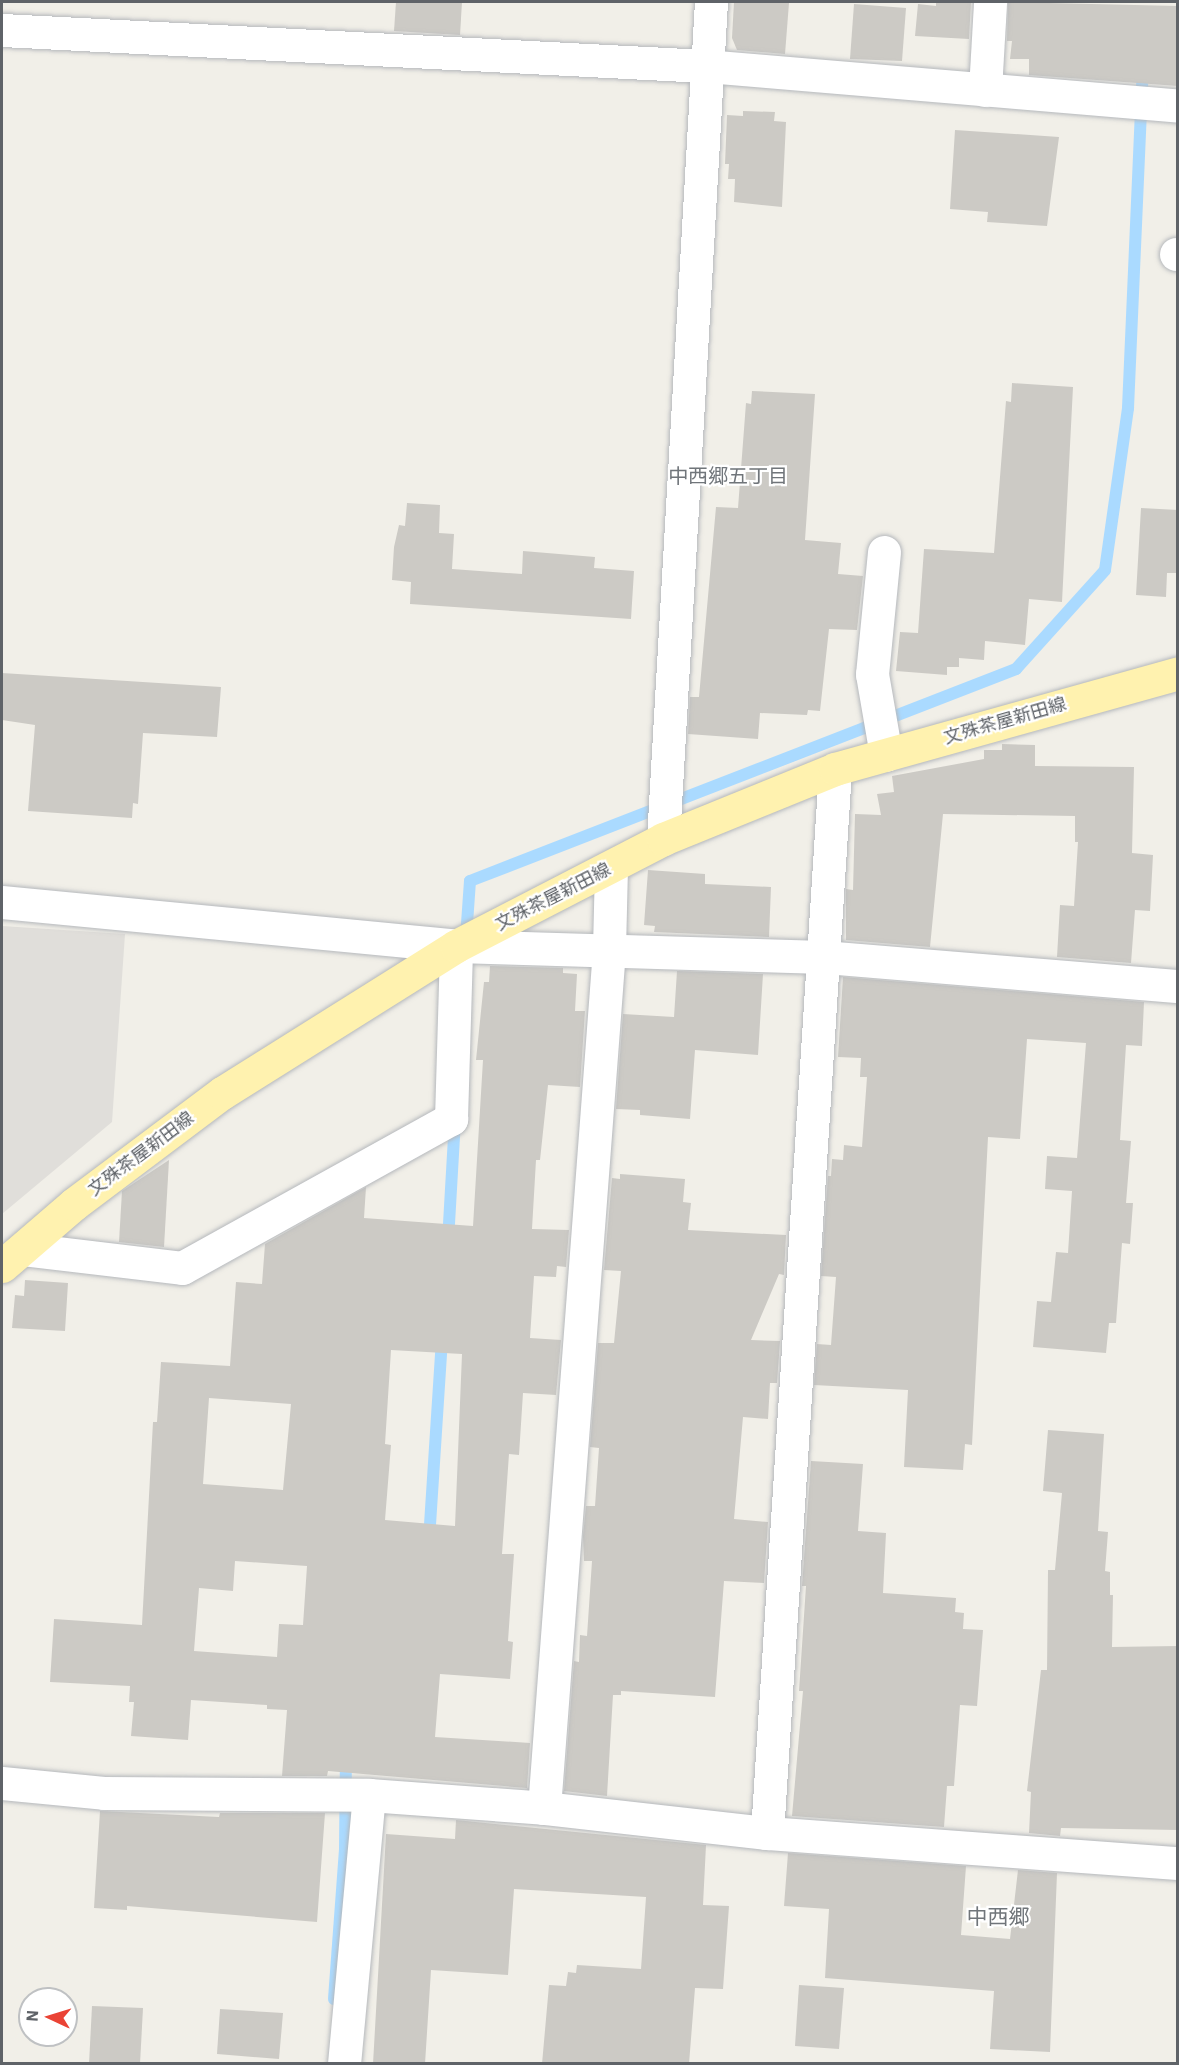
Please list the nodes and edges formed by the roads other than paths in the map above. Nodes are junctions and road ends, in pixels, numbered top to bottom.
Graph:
1 (711, 2) edge
2 (990, 2) edge
3 (2, 30) edge
4 (706, 66) junction
5 (986, 90) junction
6 (1178, 106) edge
7 (884, 552) dead end
8 (1178, 673) edge
9 (886, 755) junction
10 (835, 770) junction
11 (663, 839) junction
12 (611, 868) junction
13 (2, 902) edge
14 (456, 946) junction
15 (609, 949) junction
16 (824, 957) junction
17 (1178, 986) edge
18 (12, 1258) edge
19 (2, 1784) edge
20 (369, 1795) junction
21 (544, 1808) junction
22 (766, 1833) junction
23 (1178, 1863) edge
24 (344, 2064) edge

1 - 4 street
2 - 5 street
3 - 4 street
4 - 5 street
4 - 11 street
5 - 6 street
7 - 9 street
8 - 9 main road, 文殊茶屋新田線
9 - 10 main road, 文殊茶屋新田線
10 - 11 main road, 文殊茶屋新田線
10 - 16 street
11 - 12 main road, 文殊茶屋新田線
12 - 14 main road, 文殊茶屋新田線
12 - 15 street
13 - 14 street
14 - 15 street
14 - 18 main road, 文殊茶屋新田線
14 - 18 street
15 - 16 street
15 - 21 street
16 - 17 street
16 - 22 street
19 - 20 street
20 - 21 street
20 - 24 street
21 - 22 street
22 - 23 street

